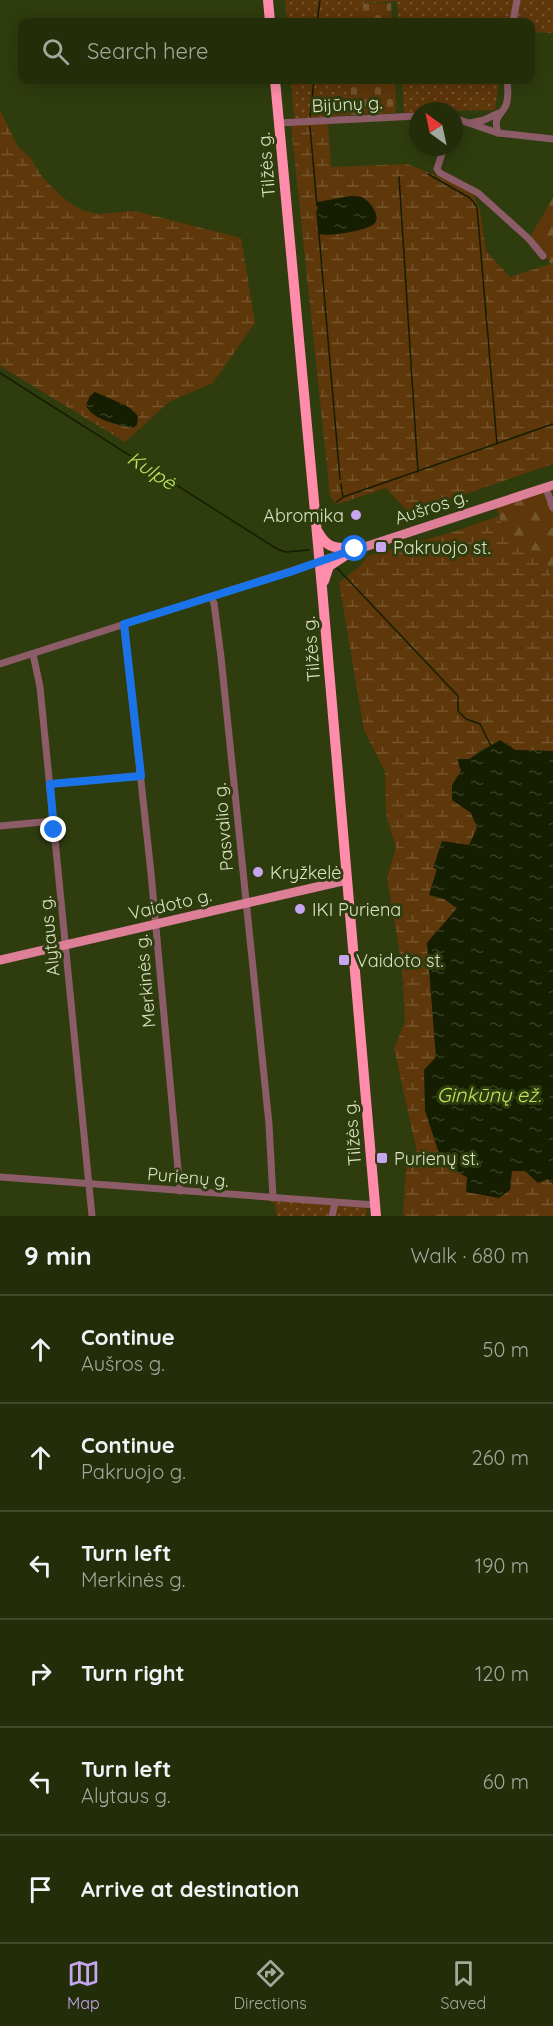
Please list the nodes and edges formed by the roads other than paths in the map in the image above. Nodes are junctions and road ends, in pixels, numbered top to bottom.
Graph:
1 (268, 0) edge
2 (517, 0) edge
3 (270, 18) edge
4 (514, 18) edge
5 (275, 84) edge
6 (507, 84) edge
7 (499, 113) junction
8 (409, 116) edge
9 (463, 121) edge
10 (279, 123) junction
11 (470, 123) junction
12 (498, 133) junction
13 (553, 138) edge
14 (441, 156) edge
15 (543, 256) dead end
16 (549, 486) edge
17 (553, 508) edge
18 (316, 530) junction
19 (355, 549) junction
20 (319, 562) junction
21 (322, 588) junction
22 (211, 597) junction
23 (124, 624) junction
24 (33, 654) junction
25 (0, 664) edge
26 (141, 776) junction
27 (50, 784) junction
28 (53, 820) junction
29 (0, 826) edge
30 (347, 880) junction
31 (245, 903) junction
32 (155, 925) junction
33 (65, 945) junction
34 (0, 960) edge
35 (0, 1177) edge
36 (89, 1184) junction
37 (180, 1191) junction
38 (273, 1198) junction
39 (335, 1203) junction
40 (375, 1211) edge
41 (92, 1216) edge
42 (332, 1216) edge

1 - 3 highway
2 - 4 street
5 - 10 highway, Tilžės g.
6 - 7 street
7 - 11 street
7 - 12 street
8 - 10 street, Bijūnų g.
9 - 11 street
10 - 18 highway, Tilžės g.
11 - 12 street
12 - 13 street
14 - 15 street
16 - 17 street
16 - 19 main road, Aušros g.
18 - 19 highway
18 - 20 highway, Tilžės g.
19 - 20 main road, Aušros g.
19 - 21 highway
20 - 21 highway, Tilžės g.
20 - 22 street
21 - 30 highway, Tilžės g.
22 - 23 street
22 - 31 street, Pasvalio g.
23 - 24 street
23 - 26 street, Merkinės g.
24 - 25 street
24 - 27 street, Alytaus g.
26 - 27 street
26 - 32 street, Merkinės g.
27 - 28 street, Alytaus g.
28 - 29 street
28 - 33 street, Alytaus g.
30 - 31 main road, Vaidoto g.
30 - 40 highway, Tilžės g.
31 - 32 main road, Vaidoto g.
31 - 38 street, Pasvalio g.
32 - 33 main road, Vaidoto g.
32 - 37 street, Merkinės g.
33 - 34 main road, Vaidoto g.
33 - 36 street, Alytaus g.
35 - 36 street, Purienų g.
36 - 37 street, Purienų g.
36 - 41 street, Alytaus g.
37 - 38 street, Purienų g.
38 - 39 street, Purienų g.
39 - 40 street, Purienų g.
39 - 42 street

